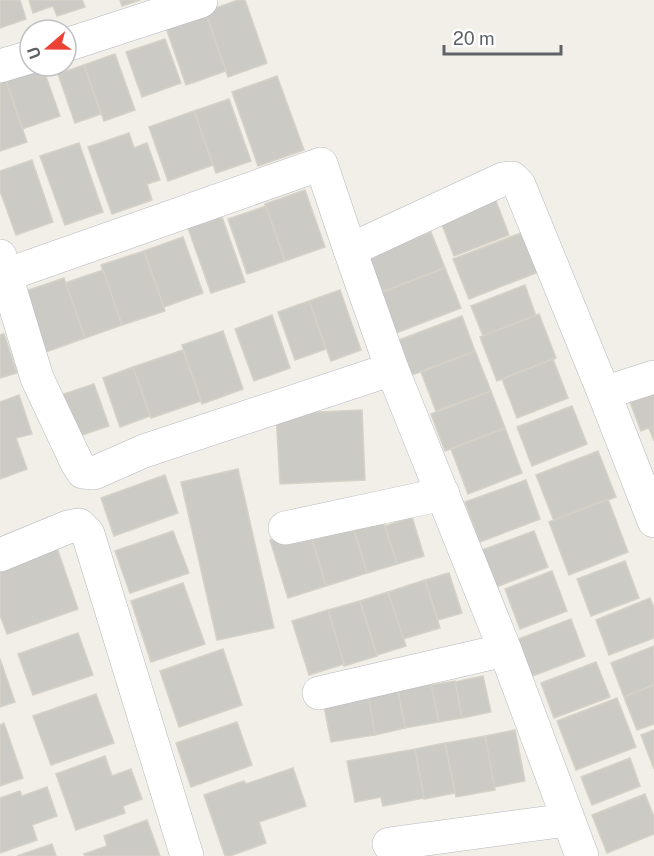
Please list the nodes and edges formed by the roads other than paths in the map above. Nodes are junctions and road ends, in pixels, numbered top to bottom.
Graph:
1 (201, 1) edge
2 (78, 41) edge
3 (18, 61) edge
4 (0, 66) edge
5 (350, 250) junction
6 (3, 266) edge
7 (392, 369) junction
8 (654, 377) edge
9 (604, 393) junction
10 (443, 494) junction
11 (654, 521) edge
12 (285, 528) dead end
13 (0, 555) edge
14 (505, 650) junction
15 (319, 693) dead end
16 (567, 820) junction
17 (389, 844) dead end
18 (187, 856) edge
19 (582, 856) edge

1 - 2 street
3 - 4 street
5 - 6 street
5 - 7 street
5 - 9 street
6 - 7 street
7 - 10 street
8 - 9 street
9 - 11 street
10 - 12 street
10 - 14 street
13 - 18 street
14 - 15 street
14 - 16 street
16 - 17 street
16 - 19 street

